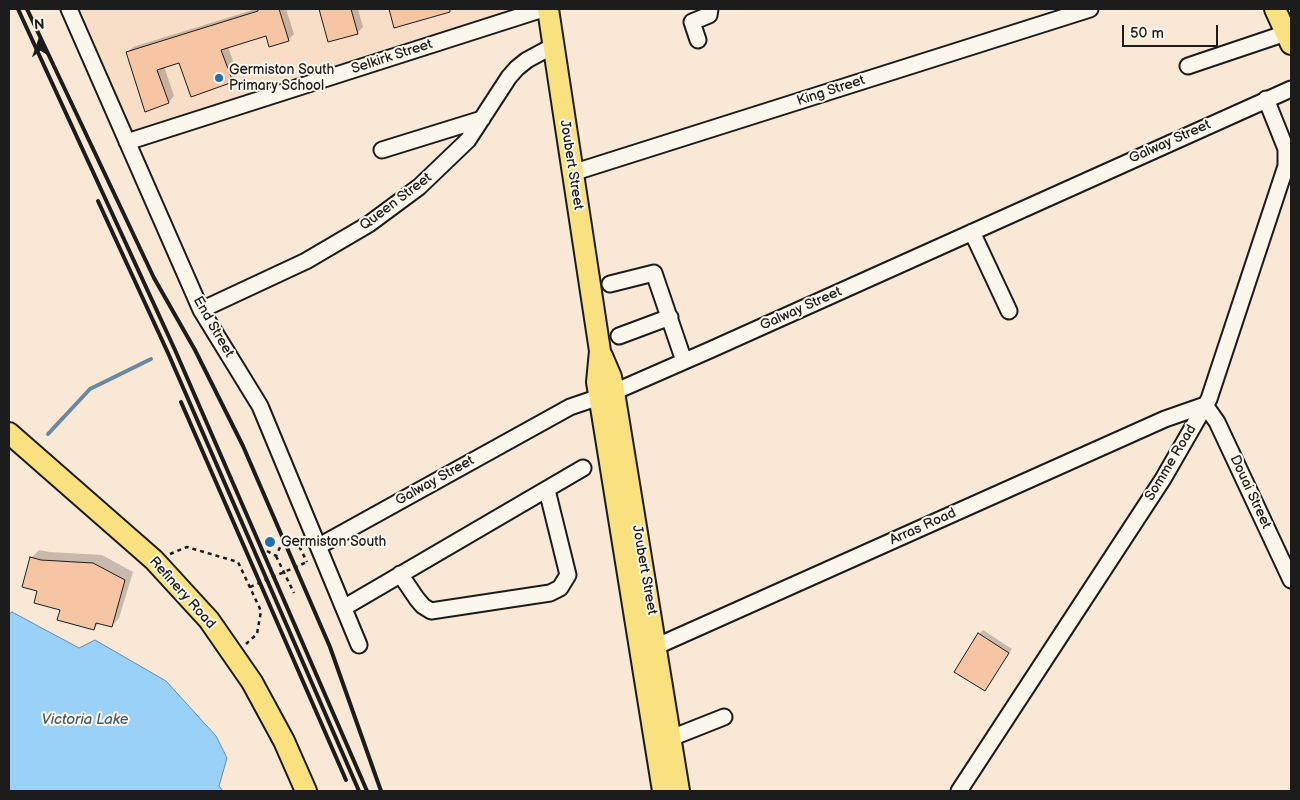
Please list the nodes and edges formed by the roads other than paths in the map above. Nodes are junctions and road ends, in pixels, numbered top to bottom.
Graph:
1 (69, 9) edge
2 (543, 9) edge
3 (548, 9) edge
4 (710, 9) edge
5 (1090, 9) edge
6 (1275, 9) edge
7 (1289, 38) edge
8 (698, 40) dead end
9 (553, 46) junction
10 (1188, 66) dead end
11 (1291, 89) edge
12 (1266, 99) junction
13 (482, 120) junction
14 (127, 142) junction
15 (382, 150) dead end
16 (572, 174) junction
17 (972, 232) junction
18 (610, 284) dead end
19 (201, 310) junction
20 (1009, 311) dead end
21 (670, 317) junction
22 (619, 336) dead end
23 (684, 361) junction
24 (607, 394) junction
25 (1205, 405) junction
26 (9, 433) edge
27 (583, 468) dead end
28 (547, 490) junction
29 (319, 546) junction
30 (400, 574) junction
31 (1291, 580) edge
32 (345, 607) junction
33 (359, 645) dead end
34 (650, 649) junction
35 (724, 716) dead end
36 (671, 738) junction
37 (306, 791) edge
38 (663, 791) edge
39 (679, 791) edge
40 (959, 791) edge

1 - 14 street, End Street
2 - 14 street, Selkirk Street
3 - 9 main road, Joubert Street
4 - 8 street
5 - 16 street, King Street
6 - 7 main road
7 - 10 street
9 - 13 street, Queen Street
9 - 16 main road, Joubert Street
11 - 12 street, Galway Street
12 - 17 street, Galway Street
12 - 25 street, Somme Road
13 - 15 street
13 - 19 street, Queen Street
14 - 19 street, End Street
16 - 24 main road, Joubert Street
17 - 20 street
17 - 23 street, Galway Street
18 - 21 street
19 - 29 street, End Street
21 - 22 street
21 - 23 street
23 - 24 street, Galway Street
24 - 29 street, Galway Street
24 - 34 main road, Joubert Street
25 - 31 street, Douai Street
25 - 34 street, Arras Road
25 - 40 street, Somme Road
26 - 37 main road, Refinery Road
27 - 28 street
28 - 30 street
28 - 30 street
29 - 32 street, End Street
30 - 32 street
32 - 33 street, End Street
34 - 36 main road, Joubert Street
34 - 38 main road, Joubert Street
35 - 36 street
36 - 39 main road, Joubert Street

